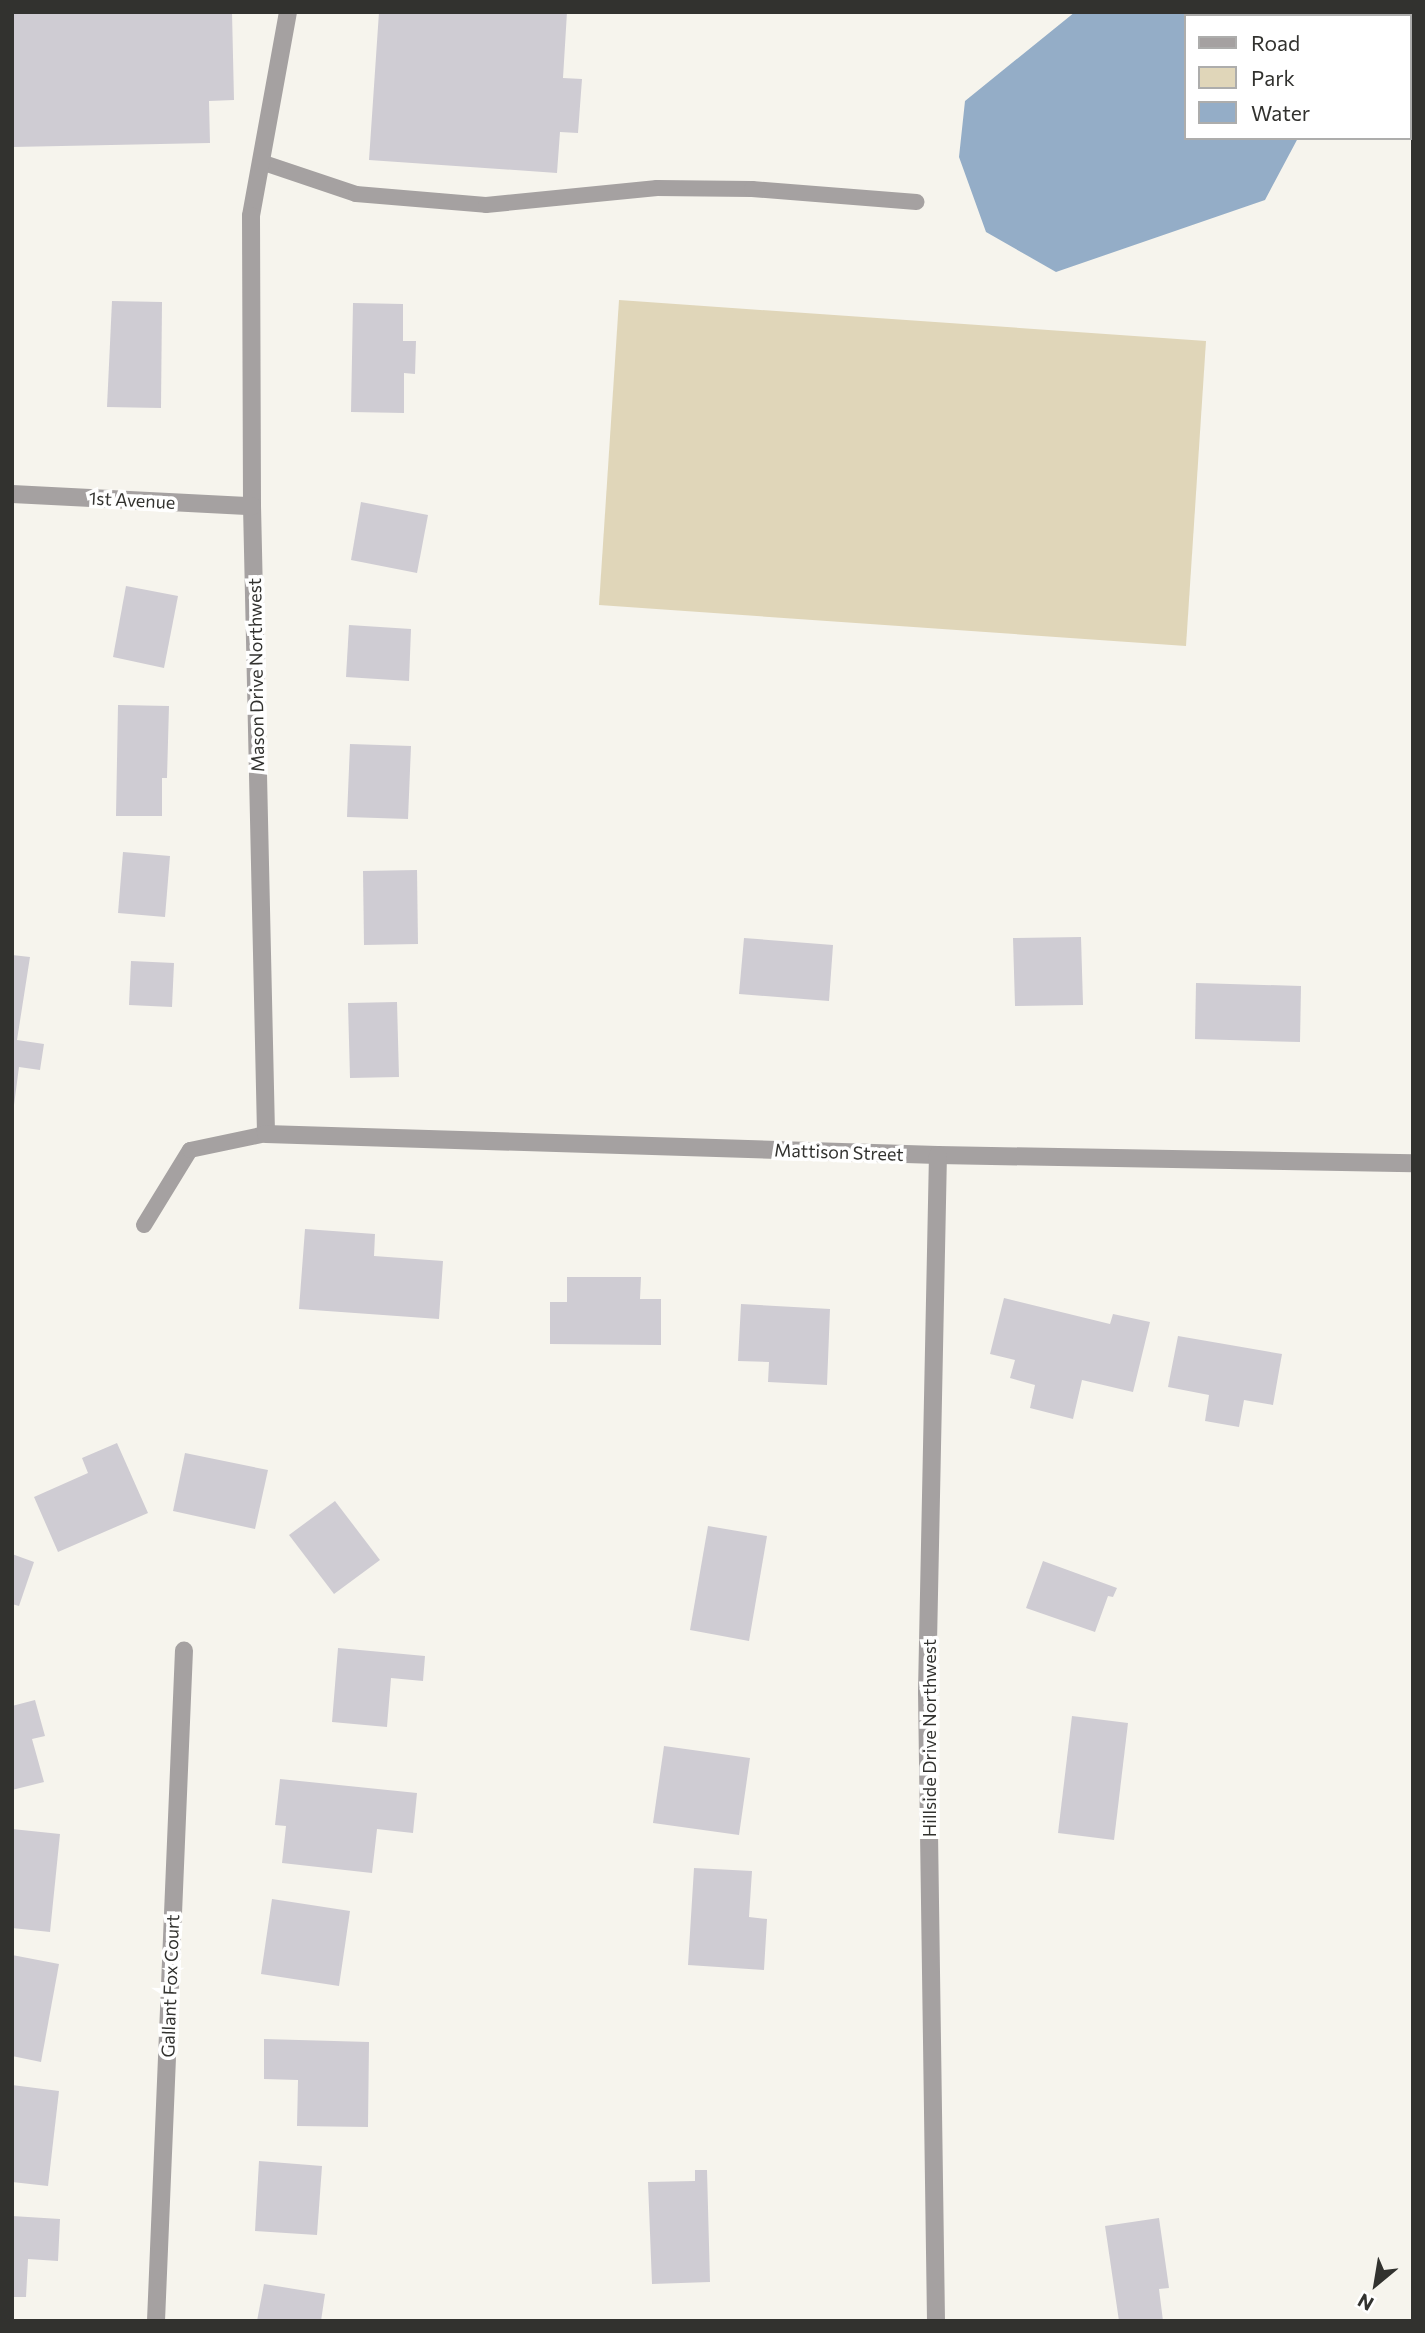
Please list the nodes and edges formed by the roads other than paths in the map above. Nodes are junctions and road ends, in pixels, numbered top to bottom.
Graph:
1 (288, 12) edge
2 (261, 162) junction
3 (916, 202) dead end
4 (12, 494) edge
5 (252, 506) junction
6 (266, 1134) junction
7 (938, 1155) junction
8 (1413, 1163) edge
9 (145, 1224) dead end
10 (184, 1651) dead end
11 (156, 2321) edge
12 (936, 2321) edge

1 - 2 street, Mason Drive Northwest
2 - 3 lane
2 - 5 street, Mason Drive Northwest
4 - 5 street, 1st Avenue
5 - 6 street, Mason Drive Northwest
6 - 7 street, Mattison Street
6 - 9 lane
7 - 8 street, Mattison Street
7 - 12 street, Hillside Drive Northwest
10 - 11 street, Gallant Fox Court

